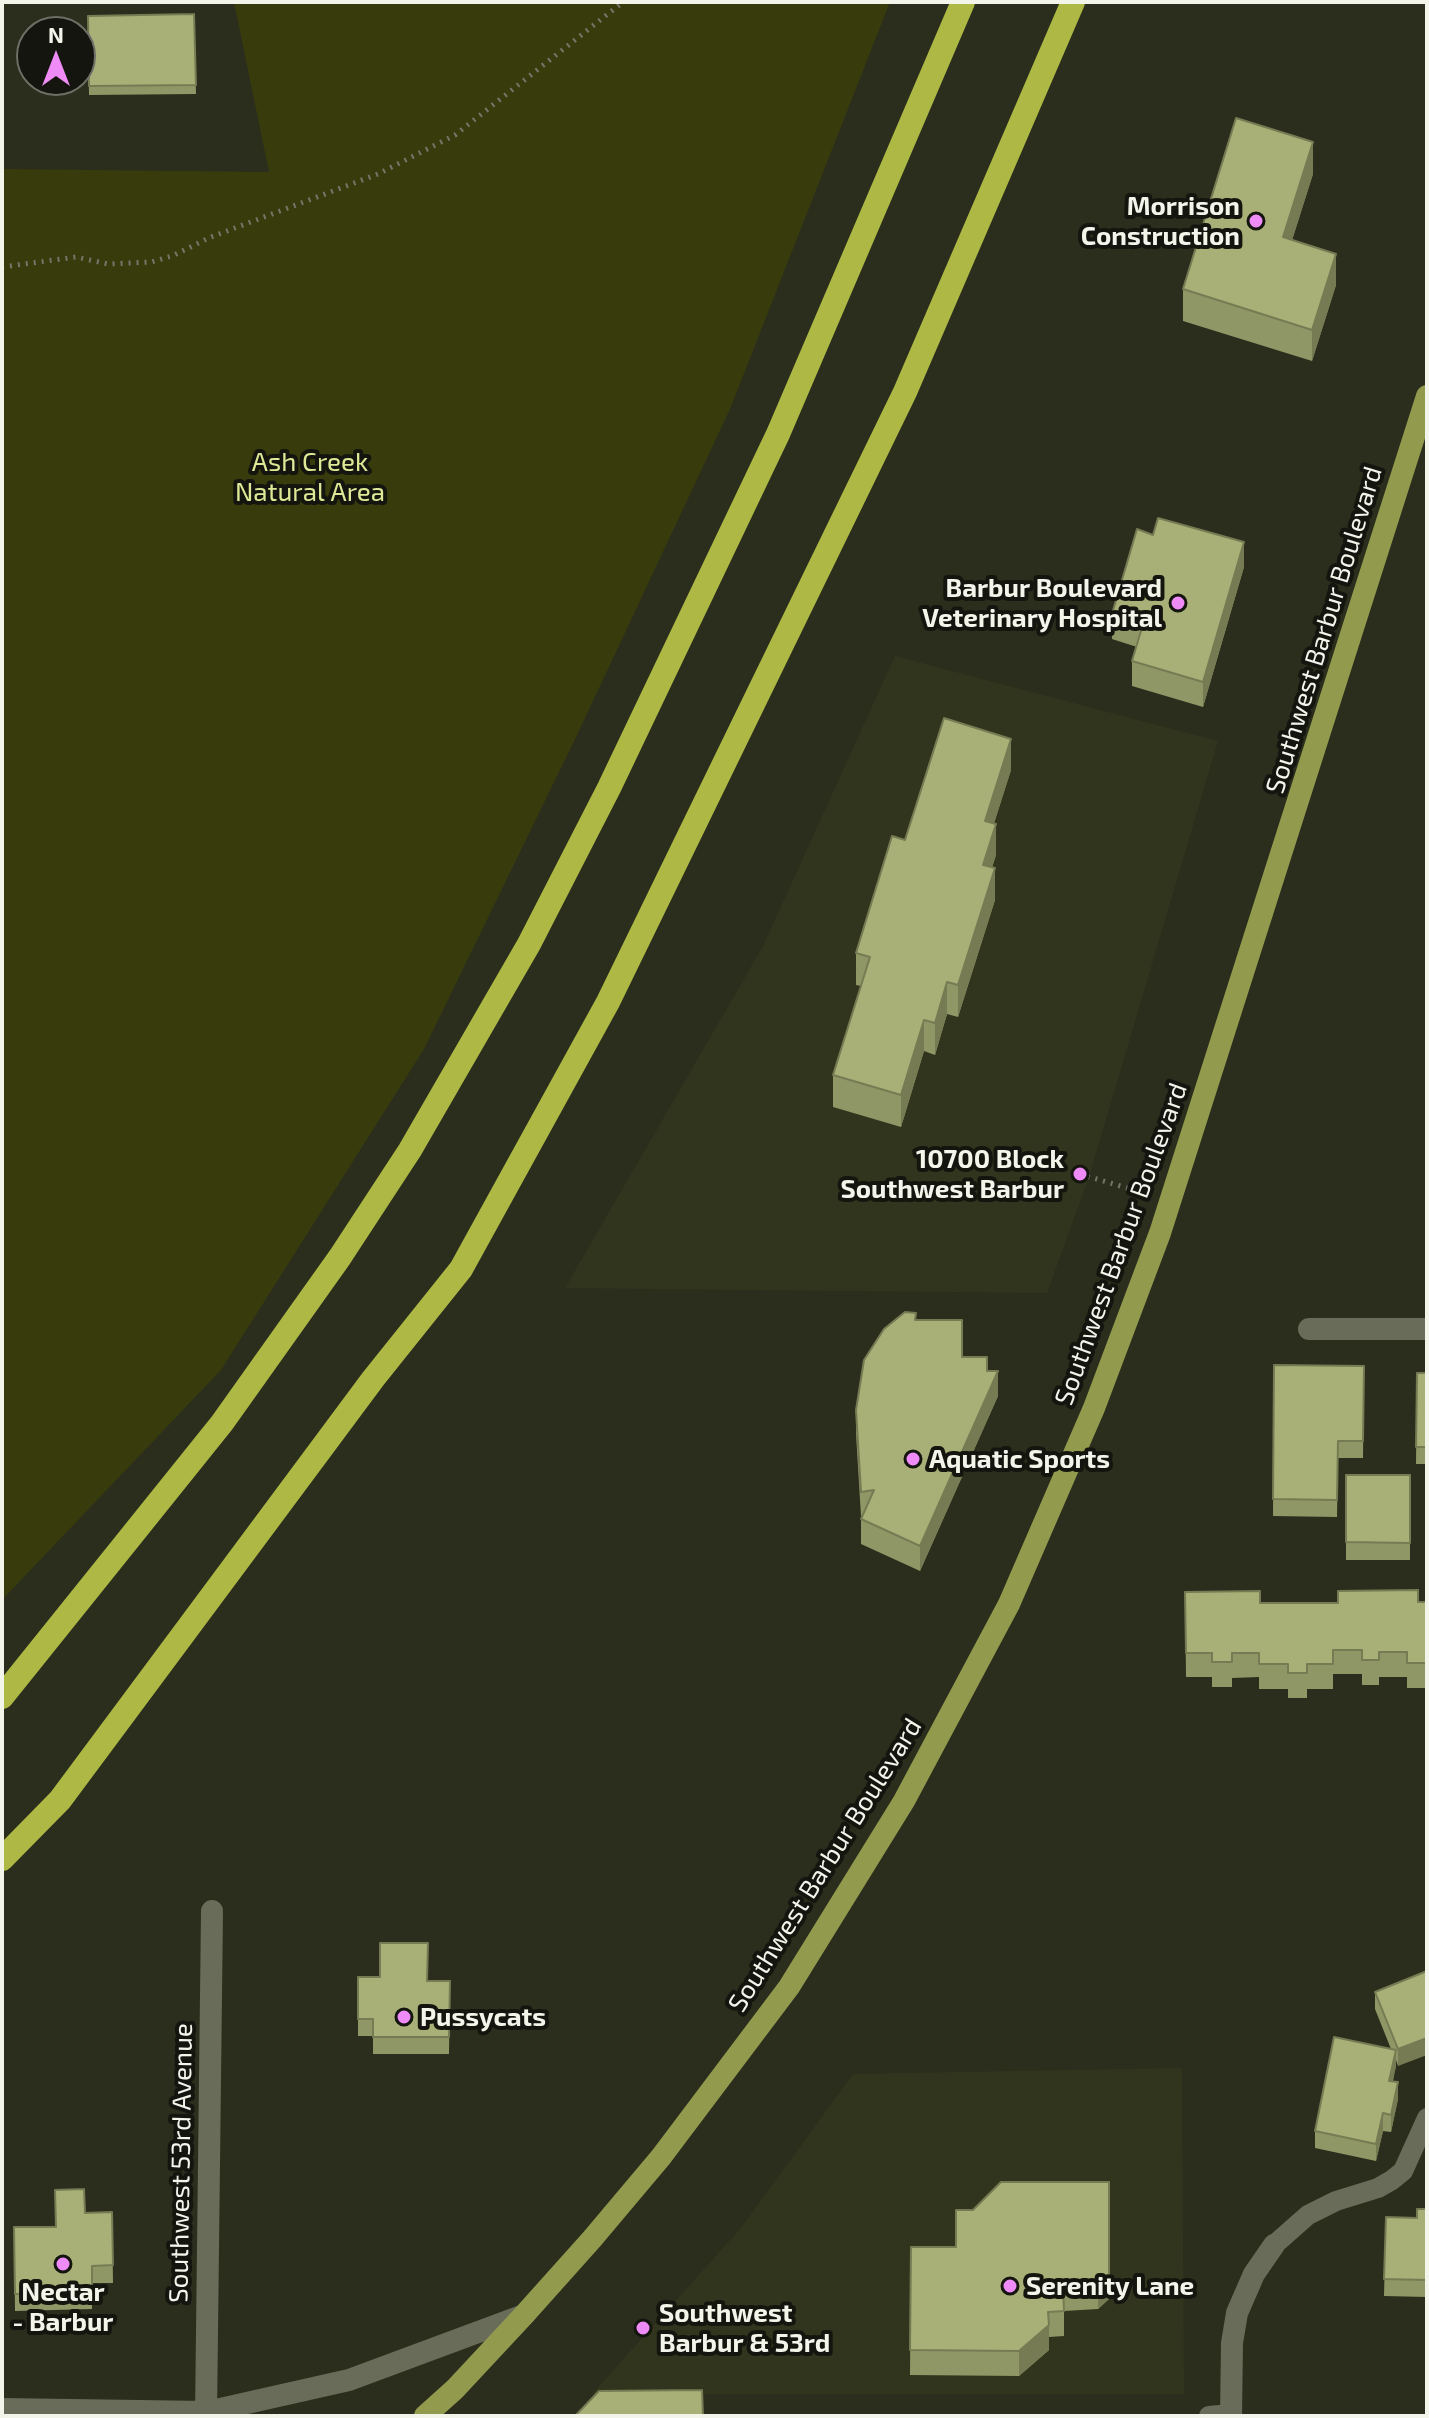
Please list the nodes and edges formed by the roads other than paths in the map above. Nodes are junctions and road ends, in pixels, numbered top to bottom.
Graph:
1 (963, 2) edge
2 (1073, 2) edge
3 (1427, 396) edge
4 (1309, 1329) dead end
5 (1427, 1329) edge
6 (2, 1697) edge
7 (2, 1859) edge
8 (212, 1911) dead end
9 (1427, 2118) edge
10 (1274, 2245) joint
11 (524, 2315) junction
12 (2, 2409) edge
13 (206, 2414) edge
14 (1224, 2415) edge
15 (425, 2416) edge

1 - 6 highway
2 - 7 highway
3 - 11 main road, Southwest Barbur Boulevard
4 - 5 street
8 - 13 street, Southwest 53rd Avenue
9 - 10 lane
10 - 14 street
11 - 13 street
11 - 15 main road, Southwest Barbur Boulevard
12 - 13 street

